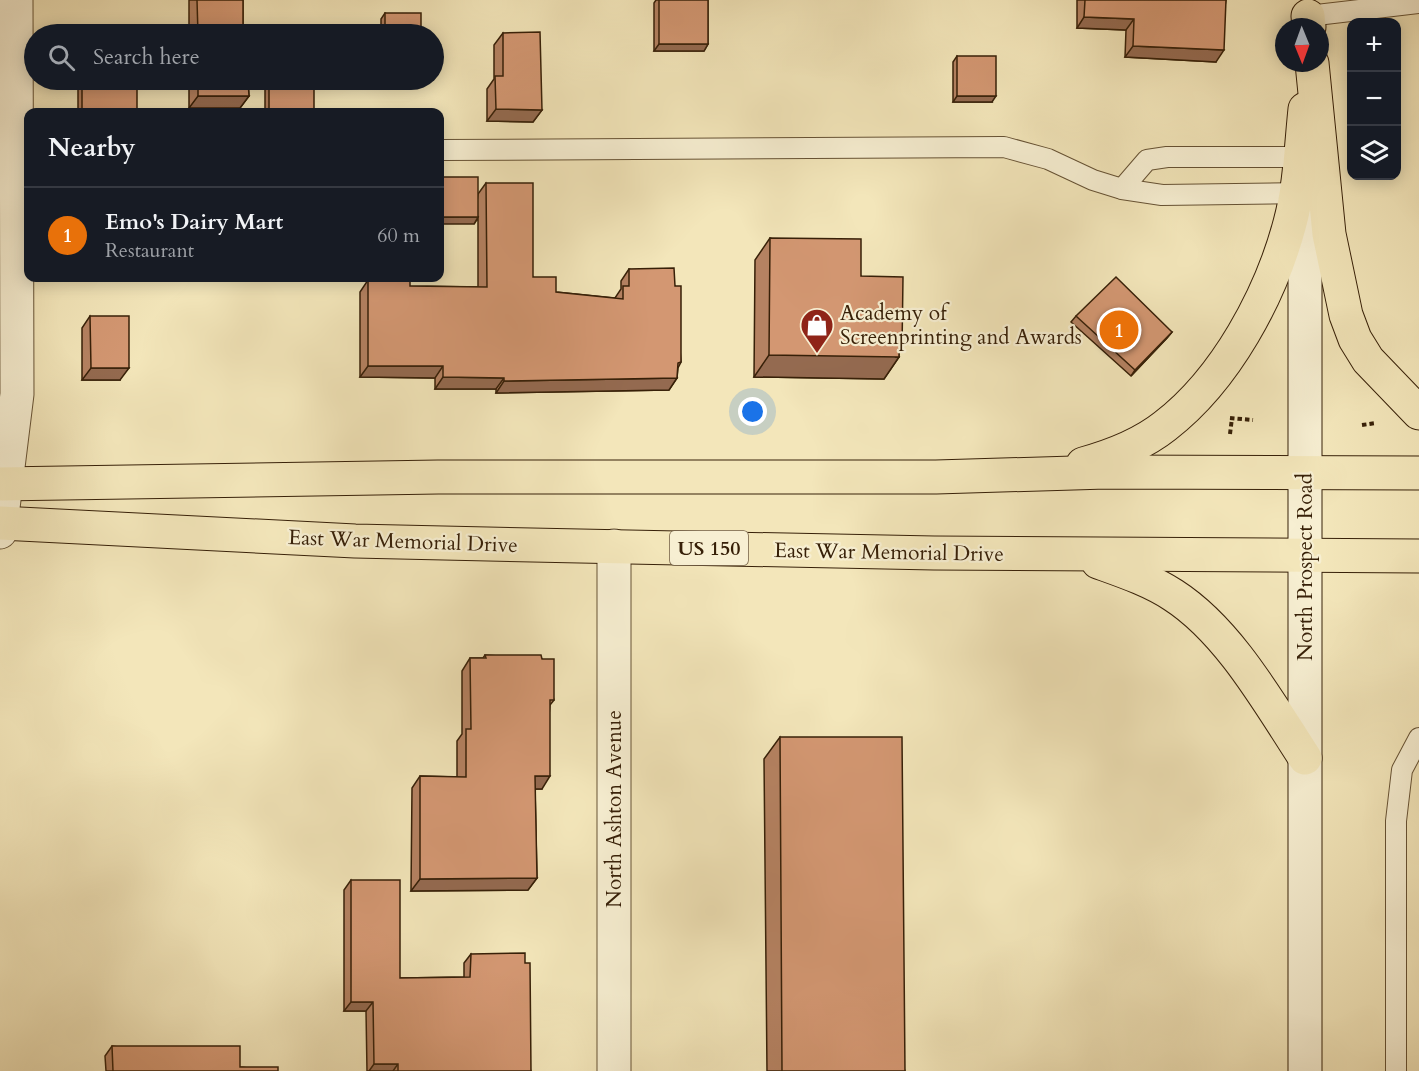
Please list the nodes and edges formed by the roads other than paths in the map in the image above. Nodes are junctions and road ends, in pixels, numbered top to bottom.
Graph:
1 (16, 0) edge
2 (1419, 3) edge
3 (1308, 18) edge
4 (1306, 72) edge
5 (1313, 72) edge
6 (1305, 109) junction
7 (444, 150) edge
8 (15, 152) edge
9 (1300, 157) junction
10 (1122, 189) junction
11 (1300, 193) junction
12 (1419, 413) edge
13 (1306, 473) junction
14 (1419, 473) edge
15 (981, 476) junction
16 (3, 484) edge
17 (0, 526) edge
18 (614, 546) junction
19 (1076, 554) junction
20 (1305, 556) junction
21 (1419, 556) edge
22 (1419, 738) edge
23 (1305, 758) junction
24 (614, 1071) edge
25 (1305, 1071) edge
26 (1396, 1071) edge

1 - 8 street
2 - 3 lane
4 - 6 street, North Prospect Road
5 - 12 highway
6 - 9 highway
6 - 11 street, North Prospect Road
7 - 10 lane
8 - 16 street
9 - 10 lane
9 - 11 highway
10 - 11 lane
11 - 13 street, North Prospect Road
11 - 15 highway
13 - 14 highway
13 - 15 highway
13 - 20 street, North Prospect Road
15 - 16 highway
16 - 17 street
17 - 18 highway, East War Memorial Drive / US 150
18 - 19 highway, East War Memorial Drive / US 150
18 - 24 street, North Ashton Avenue
19 - 20 highway, East War Memorial Drive / US 150
19 - 23 highway
20 - 21 highway, East War Memorial Drive / US 150
20 - 23 street, North Prospect Road
22 - 26 lane
23 - 25 street, North Prospect Road

